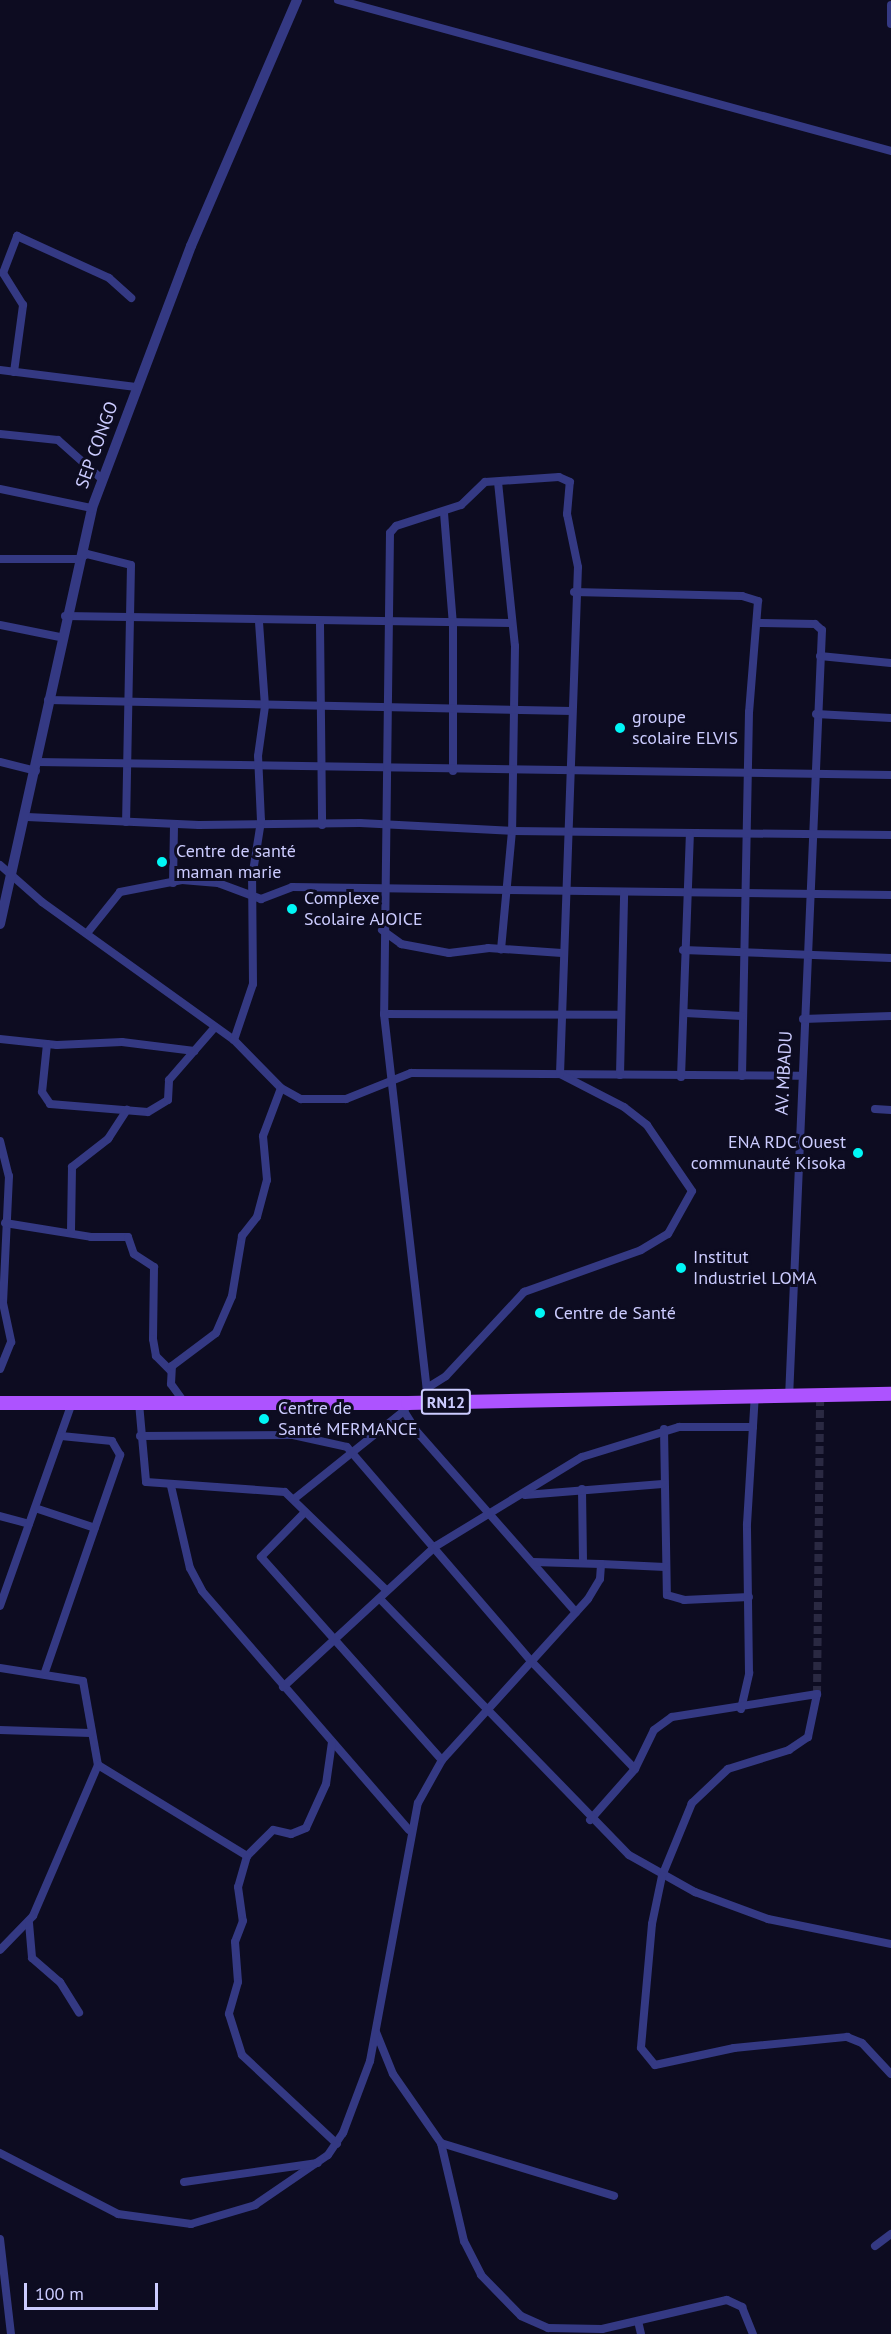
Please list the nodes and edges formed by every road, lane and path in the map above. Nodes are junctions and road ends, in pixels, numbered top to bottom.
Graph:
1 (297, 0) edge
2 (338, 0) edge
3 (891, 5) edge
4 (891, 24) edge
5 (891, 151) edge
6 (131, 298) dead end
7 (0, 370) edge
8 (14, 372) junction
9 (136, 387) junction
10 (0, 434) edge
11 (102, 479) junction
12 (498, 482) junction
13 (0, 489) edge
14 (92, 508) junction
15 (444, 513) junction
16 (0, 559) edge
17 (79, 559) junction
18 (574, 592) junction
19 (64, 616) junction
20 (129, 621) junction
21 (259, 623) junction
22 (387, 623) junction
23 (512, 623) junction
24 (760, 623) junction
25 (320, 624) junction
26 (453, 624) junction
27 (0, 626) edge
28 (60, 637) junction
29 (820, 656) junction
30 (891, 663) edge
31 (48, 700) junction
32 (132, 705) junction
33 (265, 706) junction
34 (320, 708) junction
35 (386, 708) junction
36 (453, 709) junction
37 (511, 710) junction
38 (572, 711) junction
39 (816, 714) junction
40 (891, 718) edge
41 (0, 762) edge
42 (130, 763) junction
43 (37, 766) junction
44 (257, 768) junction
45 (320, 768) junction
46 (387, 769) junction
47 (453, 771) junction
48 (510, 772) junction
49 (571, 772) junction
50 (751, 772) junction
51 (814, 774) junction
52 (891, 775) edge
53 (27, 817) junction
54 (126, 822) junction
55 (174, 824) junction
56 (322, 825) junction
57 (260, 826) junction
58 (386, 827) junction
59 (512, 831) junction
60 (569, 832) junction
61 (690, 834) junction
62 (749, 834) junction
63 (811, 834) junction
64 (891, 835) edge
65 (0, 865) edge
66 (13, 872) junction
67 (173, 883) junction
68 (384, 888) junction
69 (506, 891) junction
70 (564, 892) junction
71 (624, 892) junction
72 (689, 892) junction
73 (891, 894) edge
74 (809, 895) junction
75 (747, 897) junction
76 (254, 898) junction
77 (0, 924) edge
78 (382, 930) junction
79 (88, 932) junction
80 (501, 949) junction
81 (683, 950) junction
82 (562, 953) junction
83 (746, 954) junction
84 (804, 958) junction
85 (891, 958) edge
86 (685, 1012) junction
87 (561, 1013) junction
88 (384, 1014) junction
89 (621, 1015) junction
90 (742, 1016) junction
91 (891, 1016) edge
92 (803, 1019) junction
93 (215, 1027) junction
94 (0, 1039) edge
95 (234, 1040) junction
96 (47, 1044) junction
97 (194, 1051) junction
98 (560, 1074) junction
99 (620, 1075) junction
100 (742, 1076) junction
101 (800, 1076) junction
102 (681, 1077) junction
103 (394, 1078) junction
104 (281, 1088) junction
105 (875, 1109) dead end
106 (127, 1110) junction
107 (891, 1110) edge
108 (0, 1141) edge
109 (5, 1222) junction
110 (71, 1231) junction
111 (0, 1369) edge
112 (171, 1371) junction
113 (427, 1388) junction
114 (891, 1394) edge
115 (756, 1395) junction
116 (789, 1396) junction
117 (184, 1402) junction
118 (0, 1403) edge
119 (72, 1403) junction
120 (139, 1403) junction
121 (428, 1403) junction
122 (406, 1407) junction
123 (753, 1427) junction
124 (664, 1430) junction
125 (61, 1436) junction
126 (140, 1436) junction
127 (351, 1451) junction
128 (663, 1484) junction
129 (171, 1486) junction
130 (582, 1489) junction
131 (522, 1495) junction
132 (294, 1499) junction
133 (35, 1508) junction
134 (305, 1512) junction
135 (491, 1514) junction
136 (0, 1516) edge
137 (29, 1524) junction
138 (95, 1528) junction
139 (436, 1546) junction
140 (533, 1562) junction
141 (583, 1562) junction
142 (601, 1564) junction
143 (665, 1567) junction
144 (386, 1590) junction
145 (749, 1597) junction
146 (380, 1599) junction
147 (0, 1606) edge
148 (576, 1612) junction
149 (334, 1638) junction
150 (531, 1661) junction
151 (0, 1668) edge
152 (45, 1672) junction
153 (283, 1687) junction
154 (741, 1708) junction
155 (484, 1709) junction
156 (0, 1730) edge
157 (90, 1733) junction
158 (332, 1742) junction
159 (442, 1760) junction
160 (98, 1765) junction
161 (635, 1769) junction
162 (590, 1820) junction
163 (409, 1830) junction
164 (247, 1856) junction
165 (662, 1876) junction
166 (29, 1923) junction
167 (891, 1944) edge
168 (0, 1950) edge
169 (80, 2013) dead end
170 (376, 2031) junction
171 (891, 2074) edge
172 (441, 2143) junction
173 (337, 2144) junction
174 (0, 2153) edge
175 (319, 2163) junction
176 (184, 2182) dead end
177 (614, 2196) dead end
178 (891, 2234) edge
179 (0, 2239) edge
180 (875, 2246) dead end
181 (638, 2321) junction
182 (11, 2334) edge
183 (641, 2334) edge
184 (753, 2334) edge

1 - 9 street, SEP CONGO
2 - 5 street
3 - 4 street
6 - 8 street
7 - 8 street
8 - 9 street
9 - 11 street, SEP CONGO
10 - 11 street
11 - 14 street, SEP CONGO
12 - 15 street
12 - 18 street
12 - 23 street
13 - 14 street
14 - 17 street, SEP CONGO
15 - 22 street
15 - 26 street
16 - 17 street
17 - 19 street, SEP CONGO
17 - 20 street
18 - 24 street
18 - 38 street
19 - 20 street
19 - 28 street, SEP CONGO
20 - 21 street
20 - 32 street
21 - 25 street
21 - 33 street
22 - 25 street
22 - 26 street
22 - 35 street
23 - 26 street
23 - 37 street
24 - 29 street, AV. MBADU
24 - 50 street
25 - 34 street
26 - 36 street
27 - 28 street
28 - 31 street, SEP CONGO
29 - 30 street
29 - 39 street, AV. MBADU
31 - 32 street
31 - 43 street, SEP CONGO
32 - 33 street
32 - 42 street
33 - 34 street
33 - 44 street
34 - 35 street
34 - 45 street
35 - 36 street
35 - 46 street
36 - 37 street
36 - 47 street
37 - 38 street
37 - 48 street
38 - 49 street
39 - 40 street
39 - 51 street, AV. MBADU
41 - 43 street
42 - 43 street
42 - 44 street
42 - 54 street
43 - 53 street, SEP CONGO
44 - 45 street
44 - 57 street
45 - 46 street
45 - 56 street
46 - 47 street
46 - 58 street
47 - 48 street
48 - 49 street
48 - 59 street
49 - 50 street
49 - 60 street
50 - 51 street
50 - 62 street
51 - 52 street
51 - 63 street, AV. MBADU
53 - 54 street
53 - 66 street, SEP CONGO
54 - 55 street
55 - 57 street
55 - 67 street
56 - 57 street
56 - 58 street
57 - 76 street
58 - 59 street
58 - 68 street
59 - 60 street
59 - 69 street
60 - 61 street
60 - 70 street
61 - 62 street
61 - 72 street
62 - 63 street
62 - 75 street
63 - 64 street
63 - 74 street, AV. MBADU
65 - 66 street
66 - 77 street, SEP CONGO
66 - 79 street
67 - 76 street
67 - 79 street
68 - 69 street
68 - 76 street
68 - 78 street
69 - 70 street
69 - 80 street
70 - 71 street
70 - 82 street
71 - 72 street
71 - 89 street
72 - 75 street
72 - 81 street
73 - 74 street
74 - 75 street
74 - 84 street, AV. MBADU
75 - 83 street
76 - 95 street
78 - 80 street
78 - 88 street
79 - 93 street
80 - 82 street
81 - 83 street
81 - 86 street
82 - 87 street
83 - 84 street
83 - 90 street
84 - 85 street
84 - 92 street, AV. MBADU
86 - 90 street
86 - 102 street
87 - 88 street
87 - 89 street
87 - 98 street
88 - 103 street
89 - 99 street
90 - 100 street
91 - 92 street
92 - 101 street, AV. MBADU
93 - 95 street
93 - 97 street
94 - 96 street
95 - 104 street
96 - 97 street
96 - 106 street
97 - 106 street
98 - 99 street
98 - 103 street
98 - 113 street
99 - 102 street
100 - 101 street
100 - 102 street
101 - 116 street, AV. MBADU
103 - 104 street
103 - 113 street
104 - 112 street
105 - 107 street
106 - 110 street
108 - 109 street
109 - 110 street
109 - 111 street
110 - 112 street
112 - 117 street
113 - 121 street
114 - 116 main road, RN12
115 - 116 main road, RN12
115 - 121 main road, RN12
115 - 123 street
117 - 120 main road, RN12
117 - 122 main road, RN12
118 - 119 main road, RN12
119 - 120 main road, RN12
119 - 125 street
120 - 126 street
121 - 122 main road, RN12
122 - 127 street
122 - 135 street
123 - 124 street
123 - 145 street
124 - 128 street
124 - 131 street
125 - 133 street
125 - 138 street
126 - 127 street
126 - 129 street
127 - 132 street
127 - 139 street
128 - 130 street
128 - 143 street
129 - 132 street
129 - 153 street
130 - 131 street
130 - 141 street
131 - 135 street
132 - 134 street
133 - 137 street
133 - 138 street
134 - 144 street
134 - 149 street
135 - 139 street
135 - 140 street
136 - 137 street
137 - 147 street
138 - 152 street
139 - 144 street
139 - 150 street
140 - 141 street
140 - 148 street
141 - 142 street
142 - 143 street
142 - 148 street
143 - 145 street
144 - 146 street
145 - 154 street
146 - 149 street
146 - 155 street
148 - 150 street
149 - 153 street
149 - 159 street
150 - 155 street
150 - 161 street
151 - 152 street
152 - 157 street
153 - 158 street
154 - 161 street
154 - 165 street
155 - 159 street
155 - 162 street
156 - 157 street
157 - 160 street
158 - 163 street
158 - 164 street
159 - 163 street
160 - 164 street
160 - 166 street
161 - 162 street
162 - 165 street
163 - 170 street
164 - 173 street
165 - 167 street
165 - 171 street
166 - 168 street
166 - 169 street
170 - 172 street
170 - 173 street
172 - 177 street
172 - 181 street
173 - 175 street
174 - 175 street
175 - 176 street
178 - 180 street
179 - 182 street
181 - 183 street
181 - 184 street

